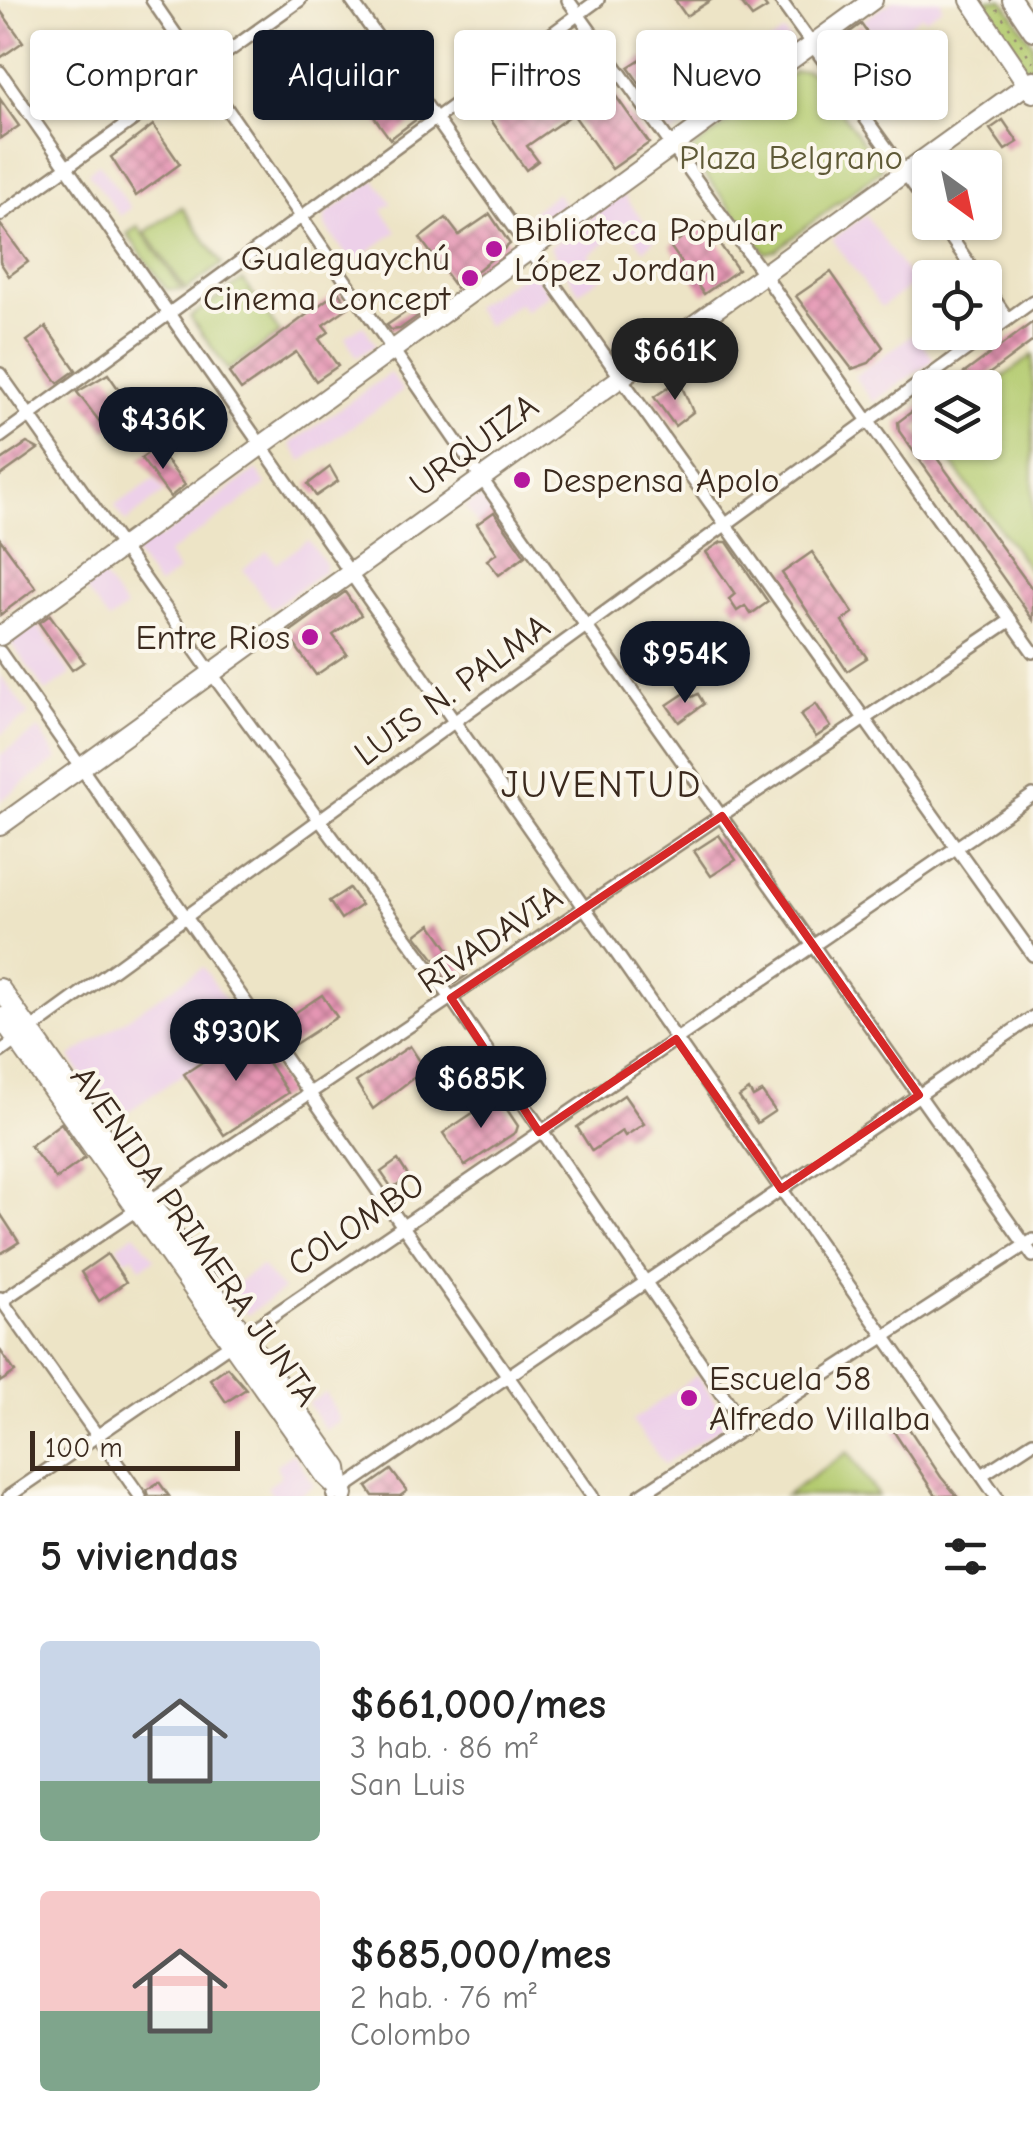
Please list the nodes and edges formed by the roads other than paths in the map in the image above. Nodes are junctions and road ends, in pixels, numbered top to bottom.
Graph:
1 (152, 0) edge
2 (300, 0) edge
3 (351, 0) edge
4 (568, 0) edge
5 (598, 0) edge
6 (780, 0) edge
7 (873, 0) edge
8 (970, 0) edge
9 (1012, 0) edge
10 (578, 14) junction
11 (173, 30) edge
12 (372, 30) edge
13 (1033, 31) edge
14 (812, 46) junction
15 (233, 48) edge
16 (0, 72) edge
17 (1031, 86) edge
18 (233, 117) edge
19 (434, 118) joint
20 (132, 120) edge
21 (431, 120) edge
22 (672, 147) junction
23 (66, 167) junction
24 (904, 171) junction
25 (912, 182) edge
26 (0, 215) edge
27 (302, 215) junction
28 (531, 248) junction
29 (764, 274) junction
30 (1033, 301) edge
31 (1002, 310) edge
32 (168, 313) junction
33 (1008, 319) junction
34 (395, 350) junction
35 (0, 374) edge
36 (622, 378) junction
37 (29, 415) junction
38 (866, 420) junction
39 (0, 437) edge
40 (261, 446) junction
41 (482, 479) junction
42 (725, 526) junction
43 (124, 546) junction
44 (350, 574) junction
45 (1011, 620) junction
46 (588, 625) junction
47 (0, 636) edge
48 (0, 652) edge
49 (1033, 652) edge
50 (212, 674) junction
51 (865, 720) junction
52 (454, 722) junction
53 (82, 768) junction
54 (1033, 795) edge
55 (722, 816) junction
56 (320, 819) junction
57 (0, 826) edge
58 (956, 848) junction
59 (585, 909) junction
60 (186, 917) junction
61 (813, 945) junction
62 (1033, 955) edge
63 (0, 988) edge
64 (451, 998) junction
65 (0, 1016) edge
66 (1033, 1017) edge
67 (24, 1035) junction
68 (676, 1039) junction
69 (0, 1052) edge
70 (309, 1093) junction
71 (919, 1095) junction
72 (539, 1132) junction
73 (781, 1190) junction
74 (143, 1205) junction
75 (402, 1226) junction
76 (1030, 1247) edge
77 (644, 1283) junction
78 (1, 1300) edge
79 (886, 1335) junction
80 (238, 1338) junction
81 (507, 1377) junction
82 (745, 1427) junction
83 (97, 1435) junction
84 (1033, 1442) edge
85 (982, 1476) junction
86 (340, 1494) edge
87 (9, 1496) edge
88 (140, 1496) edge
89 (592, 1496) edge
90 (639, 1496) edge
91 (996, 1496) edge

1 - 11 street
2 - 15 street
3 - 12 street
4 - 10 street
5 - 10 street
6 - 14 street
7 - 14 street
8 - 17 street
9 - 13 street
10 - 19 street
10 - 22 street
14 - 22 street
14 - 24 street
16 - 23 street
17 - 24 street, URQUIZA
18 - 27 street
19 - 28 street
20 - 23 street
21 - 27 street
22 - 28 street
22 - 29 street
23 - 26 street
23 - 32 street
24 - 25 street
24 - 29 street, URQUIZA
27 - 32 street
27 - 34 street
28 - 34 street
28 - 36 street
29 - 36 street, URQUIZA
29 - 38 street
30 - 33 street, LUIS N. PALMA
31 - 33 street
32 - 37 street
32 - 40 street
33 - 38 street, LUIS N. PALMA
34 - 40 street
34 - 41 street
35 - 37 street
36 - 41 street, URQUIZA
36 - 42 street
37 - 39 street
37 - 43 street
38 - 42 street, LUIS N. PALMA
38 - 45 street
40 - 43 street
40 - 44 street
41 - 44 street, URQUIZA
41 - 46 street
42 - 46 street, LUIS N. PALMA
42 - 51 street
43 - 47 street
43 - 50 street
44 - 50 street, URQUIZA
44 - 52 street
45 - 49 street
45 - 51 street, RIVADAVIA
46 - 52 street, LUIS N. PALMA
46 - 55 street
48 - 53 street
50 - 53 street, URQUIZA
50 - 56 street
51 - 55 street, RIVADAVIA
51 - 58 street
52 - 56 street, LUIS N. PALMA
52 - 59 street
53 - 57 street, URQUIZA
53 - 60 street
54 - 58 street, COLOMBO
55 - 59 street, RIVADAVIA
55 - 61 street
56 - 60 street, LUIS N. PALMA
56 - 64 street
58 - 61 street, COLOMBO
58 - 62 street
59 - 64 street, RIVADAVIA
59 - 68 street
60 - 67 street, LUIS N. PALMA
60 - 70 street
61 - 68 street, COLOMBO
61 - 71 street
63 - 67 street, AVENIDA PRIMERA JUNTA
64 - 70 street, RIVADAVIA
64 - 72 street
65 - 67 street, AVENIDA PRIMERA JUNTA
66 - 71 street
67 - 69 street, LUIS N. PALMA
67 - 74 street, AVENIDA PRIMERA JUNTA
68 - 72 street, COLOMBO
68 - 73 street
70 - 74 street, RIVADAVIA
70 - 75 street
71 - 73 street
71 - 76 street
72 - 75 street, COLOMBO
72 - 77 street
73 - 77 street
73 - 79 street
74 - 78 street, RIVADAVIA
74 - 80 street, AVENIDA PRIMERA JUNTA
75 - 80 street, COLOMBO
75 - 81 street
76 - 79 street
77 - 81 street
77 - 82 street
78 - 83 street
79 - 82 street
79 - 85 street
80 - 83 street, COLOMBO
80 - 86 street, AVENIDA PRIMERA JUNTA
81 - 86 street
81 - 89 street
82 - 90 street
83 - 87 street, COLOMBO
83 - 88 street
84 - 85 street
85 - 91 street

